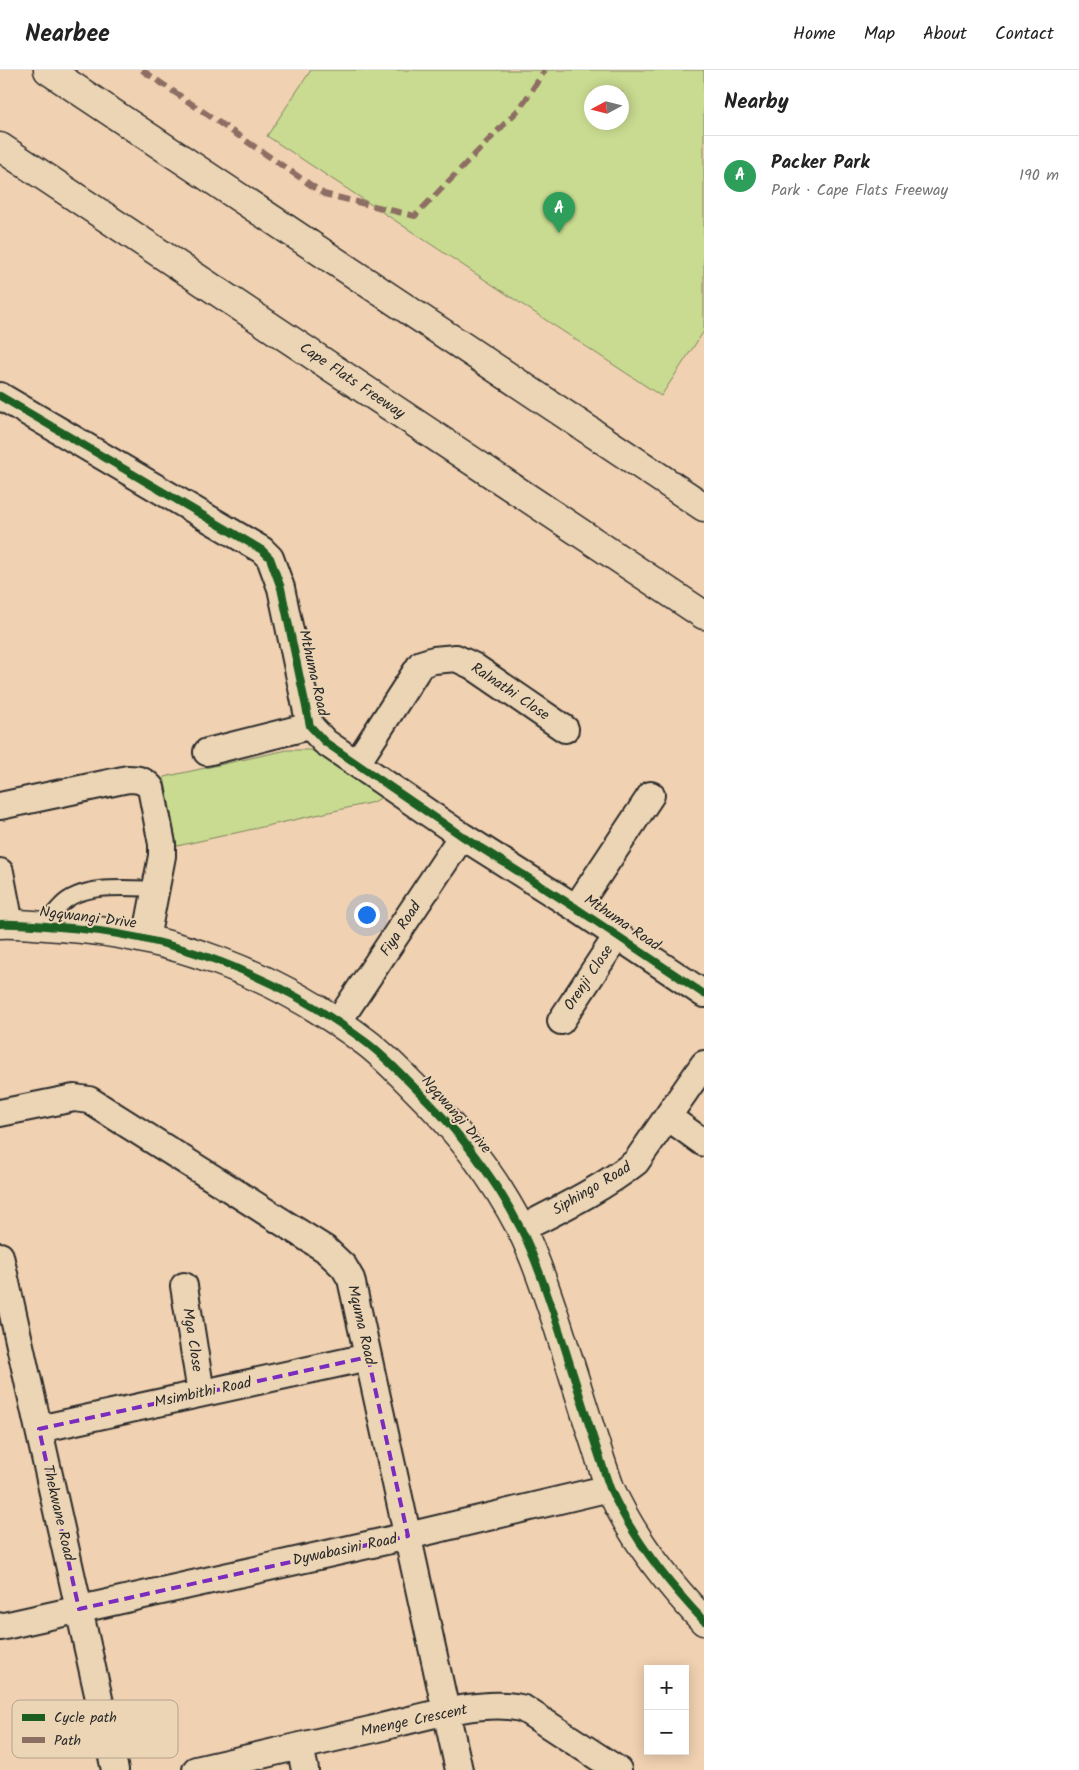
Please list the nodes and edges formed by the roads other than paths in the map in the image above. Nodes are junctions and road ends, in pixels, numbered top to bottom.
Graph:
1 (48, 70) edge
2 (0, 147) edge
3 (0, 162) edge
4 (94, 210) junction
5 (0, 396) edge
6 (704, 507) edge
7 (704, 615) edge
8 (310, 726) junction
9 (565, 729) dead end
10 (206, 752) dead end
11 (357, 763) junction
12 (651, 795) dead end
13 (0, 806) edge
14 (462, 836) junction
15 (0, 872) edge
16 (156, 889) junction
17 (576, 908) junction
18 (5, 924) edge
19 (43, 926) junction
20 (617, 936) junction
21 (146, 939) junction
22 (704, 994) edge
23 (561, 1020) dead end
24 (338, 1022) junction
25 (704, 1064) edge
26 (0, 1113) edge
27 (668, 1117) junction
28 (704, 1143) edge
29 (521, 1229) junction
30 (0, 1256) edge
31 (184, 1286) dead end
32 (368, 1357) junction
33 (202, 1394) junction
34 (39, 1429) junction
35 (610, 1488) junction
36 (408, 1536) junction
37 (79, 1609) junction
38 (704, 1621) edge
39 (0, 1627) edge
40 (99, 1700) edge
41 (447, 1712) junction
42 (303, 1758) edge
43 (196, 1770) edge
44 (459, 1770) edge
45 (618, 1770) edge

1 - 6 main road
2 - 4 main road, Cape Flats Freeway
3 - 4 main road
4 - 7 main road, Cape Flats Freeway
5 - 8 street, Mthuma Road
8 - 10 street
8 - 11 street, Mthuma Road
9 - 11 street, Ralnathi Close
11 - 14 street, Mthuma Road
12 - 17 street, Mthuma Road
13 - 16 street
14 - 17 street, Mthuma Road
14 - 24 street, Fiya Road
15 - 18 street
16 - 19 lane
16 - 21 street
17 - 20 street, Mthuma Road
18 - 19 main road, Ngqwangi Drive
19 - 21 main road, Ngqwangi Drive
20 - 22 street, Mthuma Road
20 - 23 street, Orenji Close
21 - 24 main road, Ngqwangi Drive
24 - 29 main road, Ngqwangi Drive
25 - 27 street, Siphingo Road
26 - 32 street, Mquma Road
27 - 28 street
27 - 29 street, Siphingo Road
29 - 35 main road, Ngqwangi Drive
30 - 34 street, Thekwane Road
31 - 33 street, Mga Close
32 - 33 street, Msimbithi Road
32 - 36 street, Mquma Road
33 - 34 street, Msimbithi Road
34 - 37 street, Thekwane Road
35 - 36 street, Dywabasini Road
35 - 38 main road, Ngqwangi Drive
36 - 37 street, Dywabasini Road
36 - 41 street, Mquma Road
37 - 39 street, Dywabasini Road
37 - 40 street, Thekwane Road
41 - 42 street, Mnenge Crescent
41 - 44 street, Mquma Road
41 - 45 street, Mnenge Crescent
42 - 43 street, Mnenge Crescent

